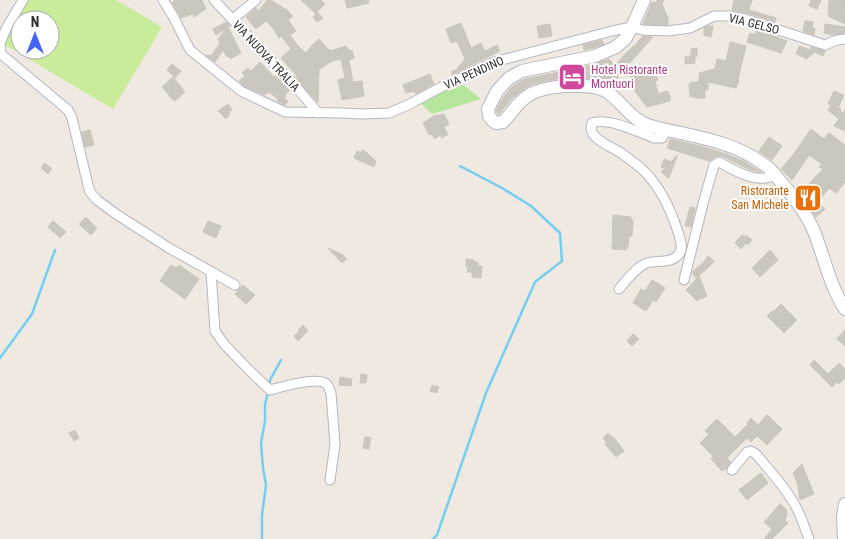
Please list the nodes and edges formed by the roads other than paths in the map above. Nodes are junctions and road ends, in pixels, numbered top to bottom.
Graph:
1 (22, 0) edge
2 (163, 0) edge
3 (214, 0) edge
4 (256, 0) edge
5 (644, 0) edge
6 (233, 19) junction
7 (632, 27) junction
8 (845, 39) edge
9 (318, 113) junction
10 (666, 130) junction
11 (775, 175) junction
12 (211, 272) junction
13 (684, 280) dead end
14 (235, 285) dead end
15 (619, 289) dead end
16 (845, 310) edge
17 (732, 470) dead end
18 (330, 480) dead end
19 (845, 504) edge
20 (809, 539) edge
21 (844, 539) edge

1 - 12 street
2 - 9 street, VIA PENDINO
3 - 6 street, VIA NUOVA TRALIA
4 - 6 street
5 - 7 main road
6 - 9 street, VIA NUOVA TRALIA
7 - 8 street, VIA GELSO
7 - 9 street, VIA PENDINO
7 - 10 main road
10 - 11 main road
10 - 15 street
11 - 13 street
11 - 16 main road
12 - 14 street
12 - 18 street
17 - 20 street
19 - 21 main road

